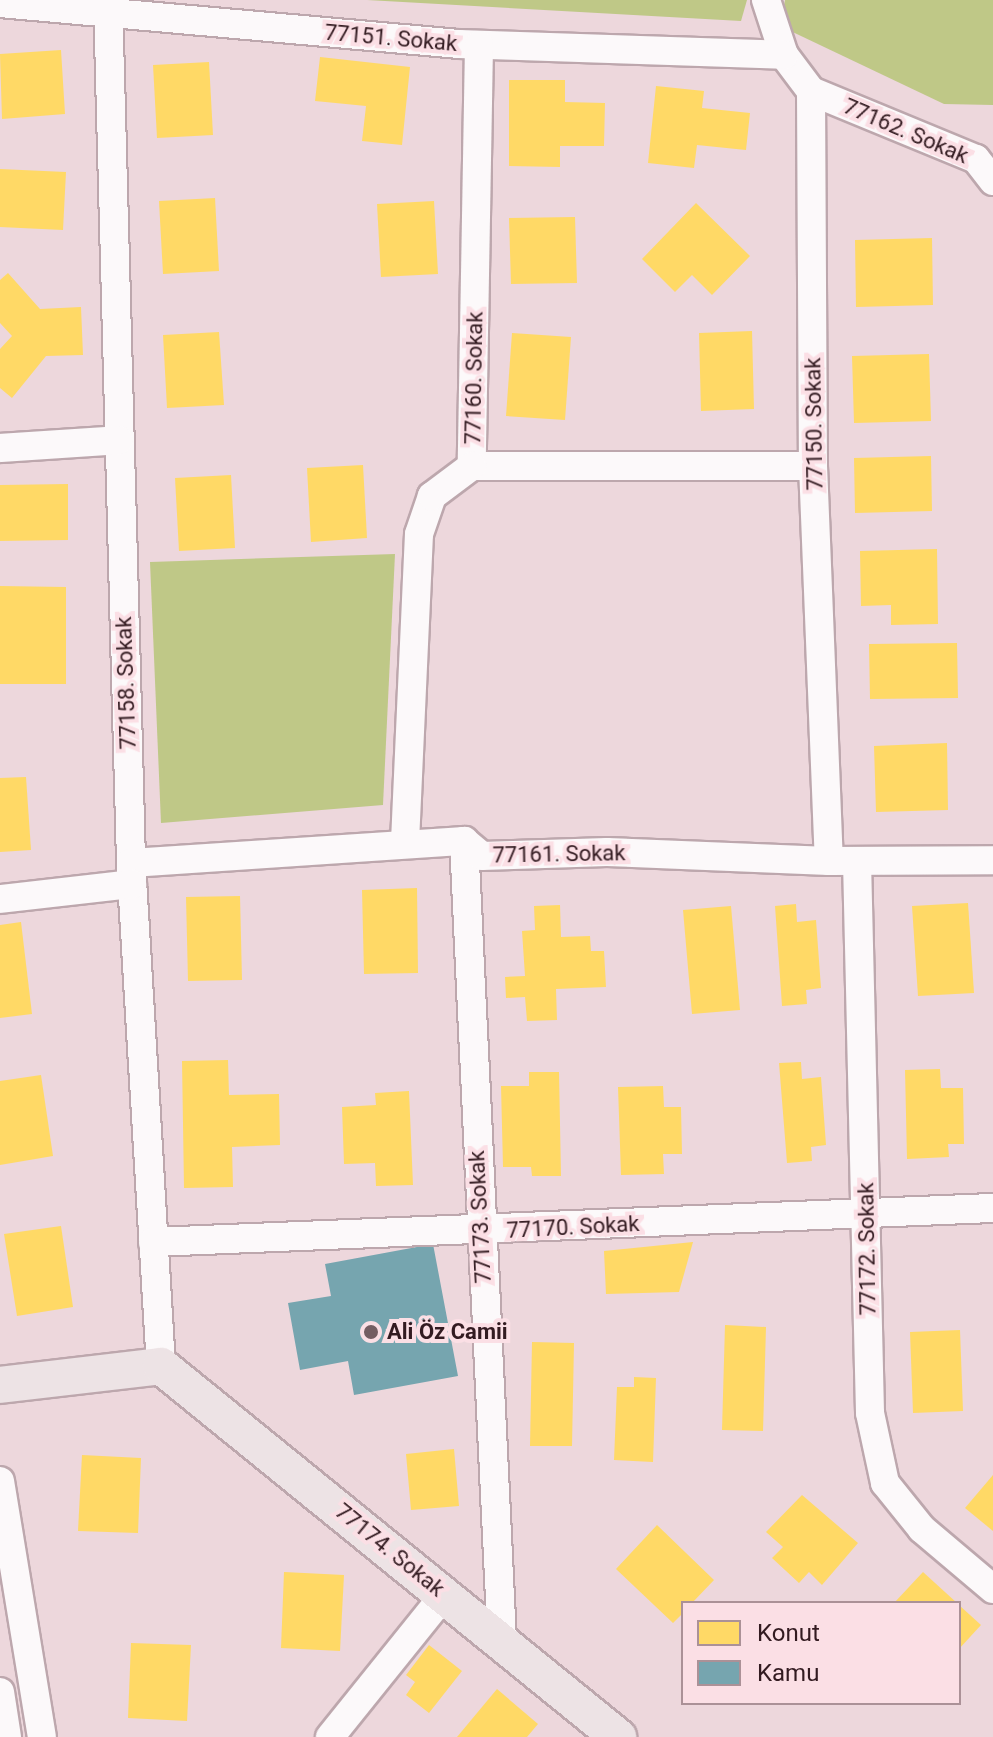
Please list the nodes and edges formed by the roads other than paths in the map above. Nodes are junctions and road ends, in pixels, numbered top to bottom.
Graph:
1 (766, 0) edge
2 (0, 3) edge
3 (110, 6) edge
4 (479, 45) junction
5 (784, 55) junction
6 (811, 91) junction
7 (987, 162) edge
8 (119, 440) junction
9 (0, 448) edge
10 (472, 466) junction
11 (813, 466) junction
12 (464, 841) junction
13 (405, 842) junction
14 (993, 860) edge
15 (843, 861) junction
16 (132, 874) junction
17 (0, 899) edge
18 (993, 1208) edge
19 (867, 1214) junction
20 (480, 1231) junction
21 (153, 1242) junction
22 (161, 1366) junction
23 (0, 1385) edge
24 (0, 1481) edge
25 (993, 1589) edge
26 (444, 1595) junction
27 (502, 1641) junction
28 (0, 1692) edge
29 (5, 1736) edge
30 (42, 1737) edge
31 (330, 1737) edge
32 (618, 1737) edge

1 - 5 street
2 - 3 street, 77151. Sokak
3 - 4 street, 77151. Sokak
3 - 8 street, 77158. Sokak
4 - 5 street, 77151. Sokak
4 - 10 street, 77160. Sokak
5 - 6 street
6 - 7 street, 77162. Sokak
6 - 11 street, 77150. Sokak
8 - 9 street
8 - 16 street, 77158. Sokak
10 - 11 street, 77160. Sokak
10 - 13 street
11 - 15 street, 77150. Sokak
12 - 13 street, 77161. Sokak
12 - 15 street, 77161. Sokak
12 - 20 street, 77173. Sokak
13 - 16 street, 77161. Sokak
14 - 15 street, 77161. Sokak
15 - 19 street, 77172. Sokak
16 - 17 street, 77161. Sokak
16 - 21 street, 77158. Sokak
18 - 19 street, 77170. Sokak
19 - 20 street, 77170. Sokak
19 - 25 street, 77172. Sokak
20 - 21 street, 77170. Sokak
20 - 27 street, 77173. Sokak
21 - 22 street, 77158. Sokak
22 - 23 main road
22 - 26 main road, 77174. Sokak
24 - 30 street
26 - 27 main road, 77174. Sokak
26 - 31 street
27 - 32 main road, 77174. Sokak
28 - 29 street
29 - 30 street

